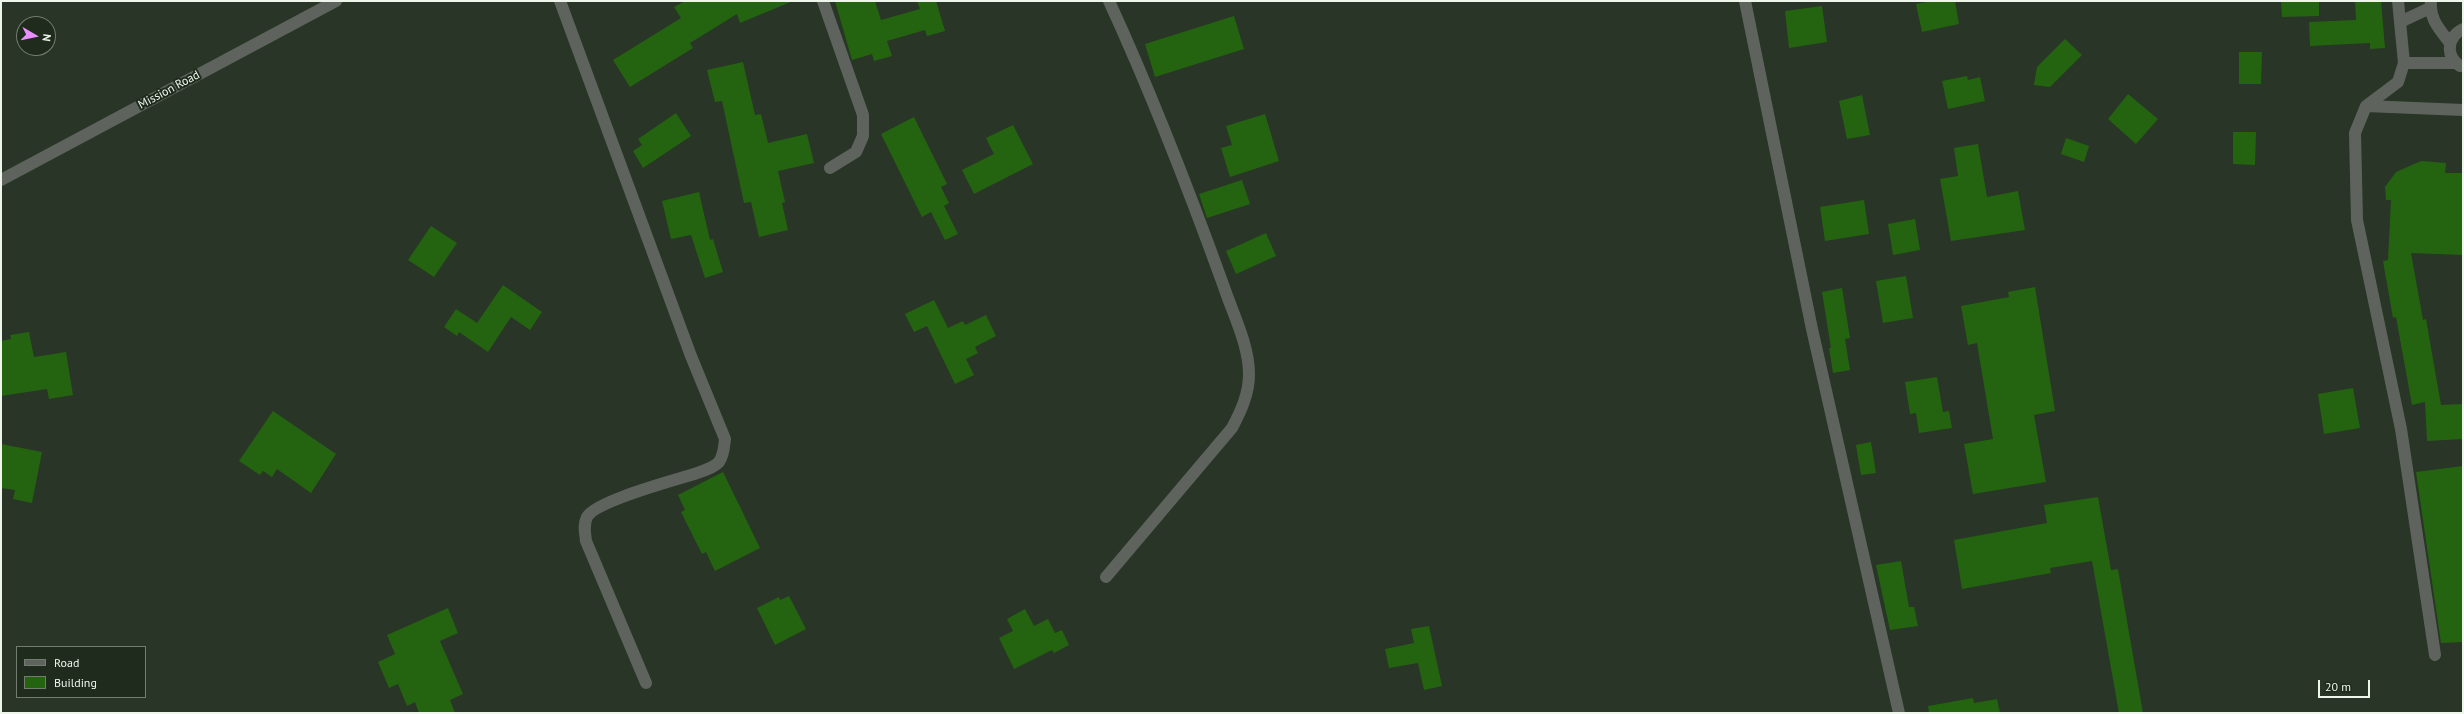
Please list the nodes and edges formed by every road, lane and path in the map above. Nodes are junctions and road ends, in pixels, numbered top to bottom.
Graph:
1 (336, 1) edge
2 (560, 1) edge
3 (823, 1) edge
4 (1109, 1) edge
5 (1745, 1) edge
6 (2398, 1) edge
7 (2430, 5) edge
8 (2400, 22) junction
9 (2463, 29) edge
10 (2450, 44) junction
11 (2404, 63) junction
12 (2459, 66) edge
13 (2366, 106) junction
14 (2463, 110) edge
15 (830, 168) dead end
16 (1, 180) edge
17 (1106, 577) dead end
18 (2435, 655) dead end
19 (646, 683) dead end
20 (1899, 713) edge

1 - 16 street, Mission Road
2 - 19 street
3 - 15 street
4 - 17 street
5 - 20 street
6 - 8 street
7 - 8 street
7 - 10 street
8 - 11 street
9 - 10 street
10 - 12 street
11 - 12 street
11 - 13 street
13 - 14 street
13 - 18 street

